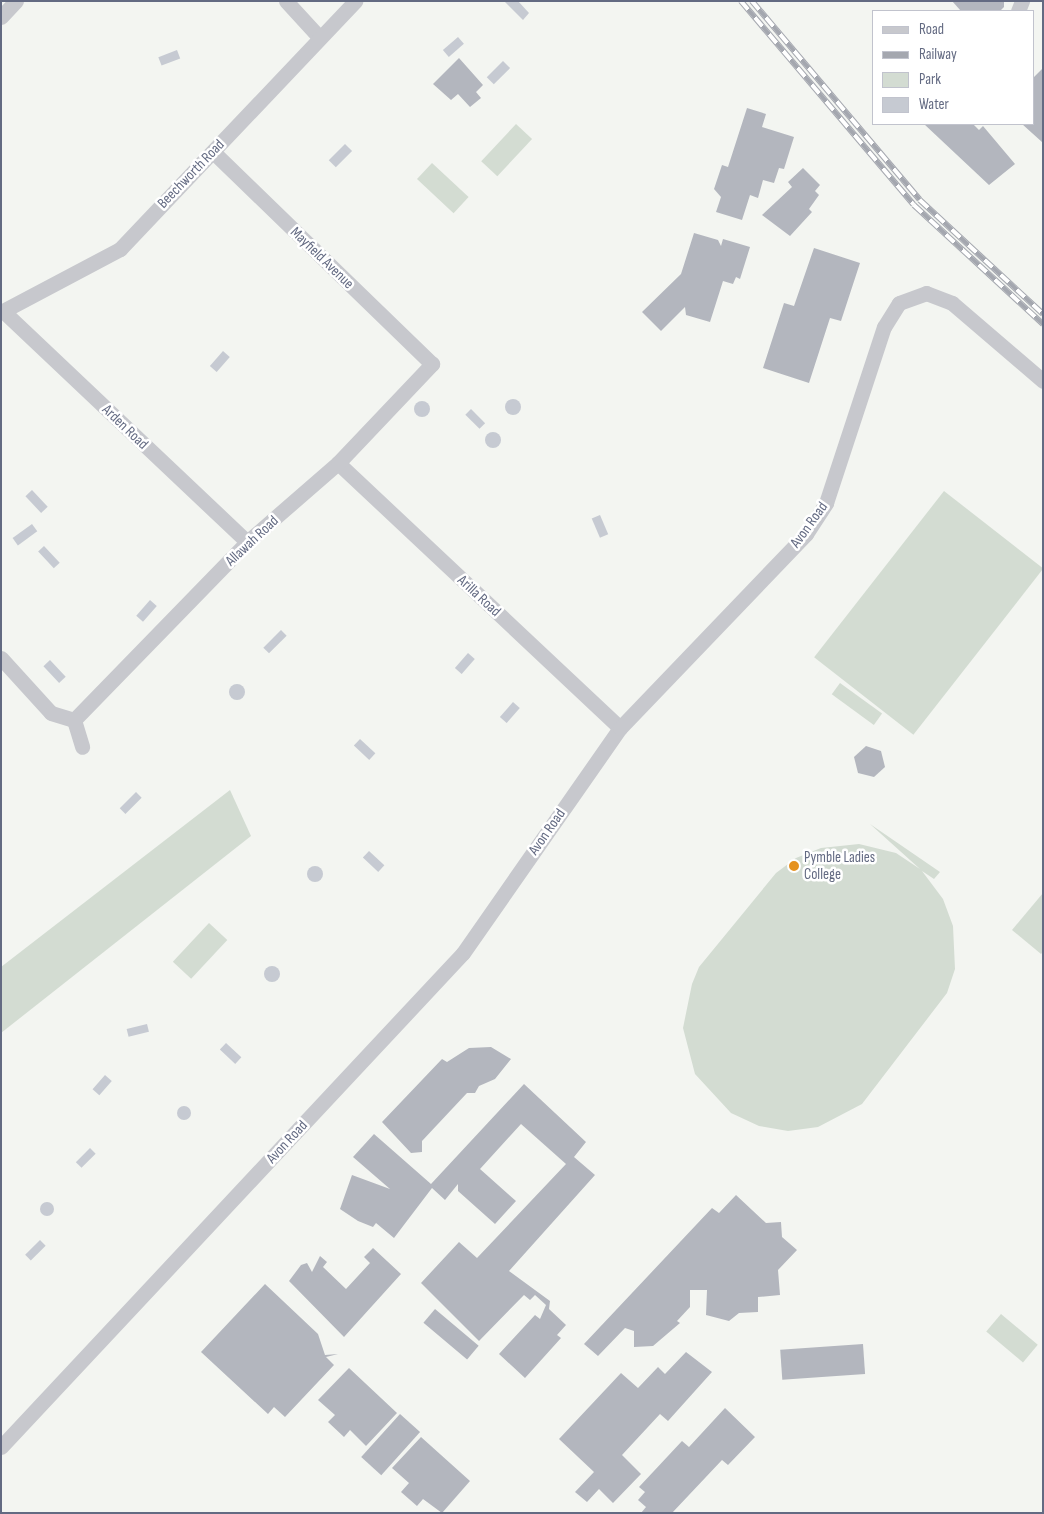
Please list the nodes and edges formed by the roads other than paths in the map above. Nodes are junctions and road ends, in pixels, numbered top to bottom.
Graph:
1 (16, 1) edge
2 (286, 1) edge
3 (355, 1) edge
4 (1, 17) edge
5 (320, 38) junction
6 (213, 152) junction
7 (2, 311) edge
8 (432, 364) joint
9 (1043, 381) edge
10 (338, 463) junction
11 (247, 542) junction
12 (1, 658) edge
13 (74, 720) junction
14 (620, 728) junction
15 (82, 747) dead end
16 (1, 1447) edge

1 - 4 street
2 - 5 street
3 - 5 street, Beechworth Road
5 - 6 street, Beechworth Road
6 - 7 street, Beechworth Road
6 - 8 street, Mayfield Avenue
7 - 11 street, Arden Road
8 - 10 street, Allawah Road
9 - 14 street, Avon Road
10 - 11 street, Allawah Road
10 - 14 street, Arilla Road
11 - 13 street, Allawah Road
12 - 13 street
13 - 15 street
14 - 16 street, Avon Road

